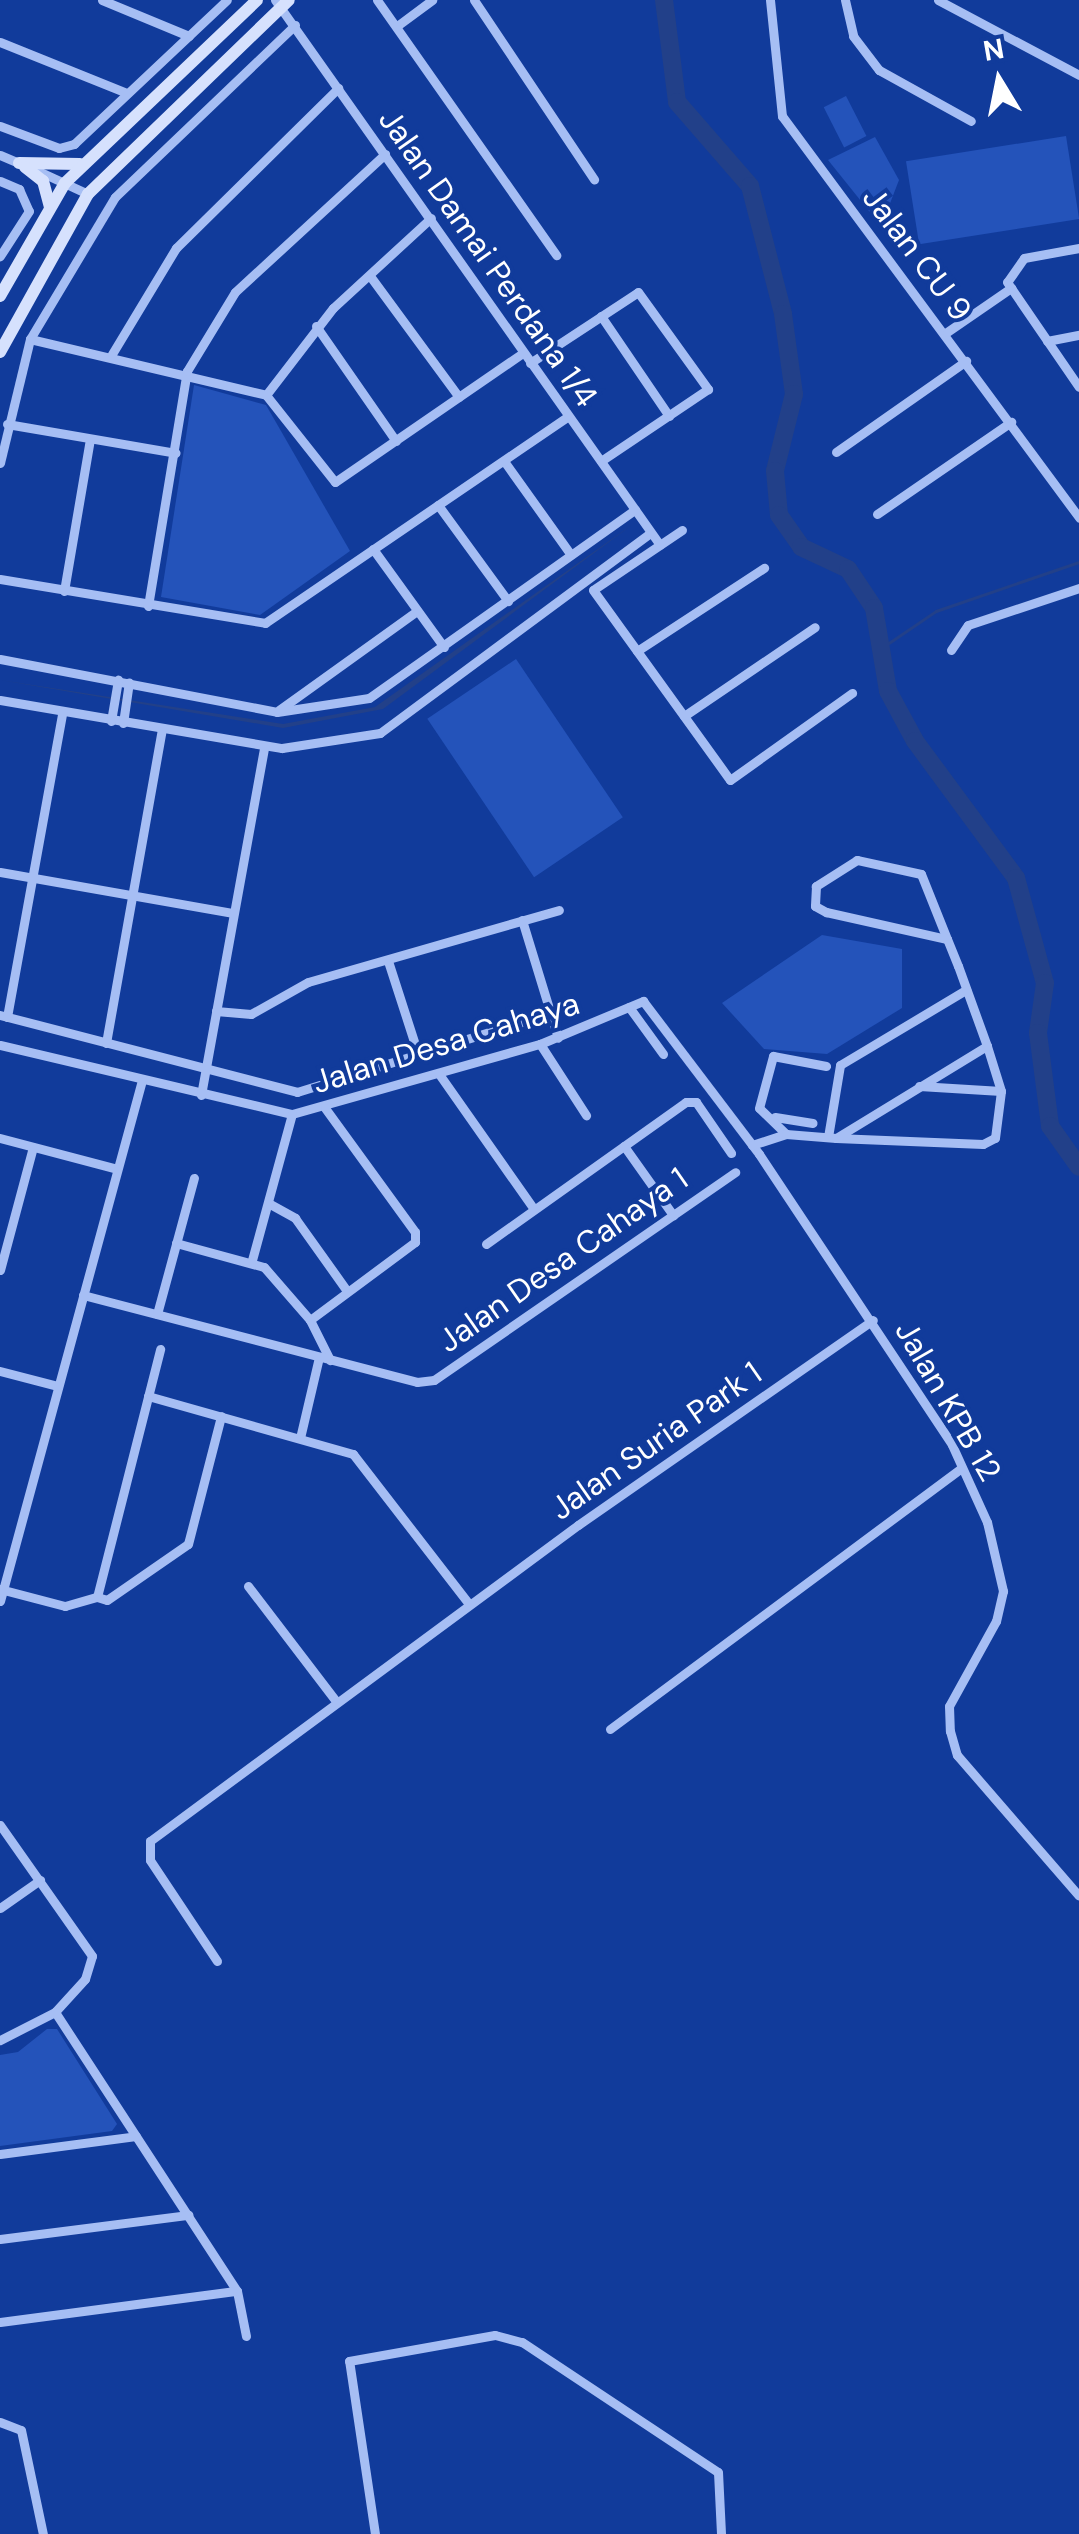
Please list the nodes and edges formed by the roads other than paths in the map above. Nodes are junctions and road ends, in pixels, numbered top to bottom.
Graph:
1 (102, 0) edge
2 (228, 0) edge
3 (257, 0) edge
4 (378, 0) edge
5 (432, 0) edge
6 (474, 0) edge
7 (770, 0) edge
8 (845, 0) edge
9 (938, 0) edge
10 (282, 2) edge
11 (295, 25) junction
12 (396, 26) junction
13 (188, 36) junction
14 (0, 42) edge
15 (1079, 75) edge
16 (338, 88) junction
17 (128, 93) junction
18 (972, 121) dead end
19 (0, 126) edge
20 (385, 154) junction
21 (0, 155) edge
22 (89, 160) junction
23 (19, 163) junction
24 (594, 179) dead end
25 (0, 181) edge
26 (66, 182) junction
27 (88, 194) junction
28 (50, 209) junction
29 (431, 218) junction
30 (1079, 248) edge
31 (556, 255) dead end
32 (0, 256) edge
33 (370, 276) junction
34 (1009, 285) junction
35 (0, 296) edge
36 (601, 316) junction
37 (316, 326) junction
38 (946, 332) junction
39 (1079, 335) edge
40 (30, 340) junction
41 (1047, 341) junction
42 (0, 352) edge
43 (112, 354) junction
44 (526, 358) junction
45 (966, 361) junction
46 (187, 371) junction
47 (1079, 386) edge
48 (266, 394) junction
49 (459, 397) junction
50 (568, 416) junction
51 (669, 416) junction
52 (1011, 422) junction
53 (7, 424) junction
54 (90, 439) junction
55 (396, 441) junction
56 (836, 452) dead end
57 (176, 453) junction
58 (504, 461) junction
59 (602, 461) junction
60 (0, 464) edge
61 (1075, 501) edge
62 (438, 505) junction
63 (637, 514) junction
64 (877, 514) dead end
65 (1079, 518) edge
66 (648, 530) junction
67 (682, 530) dead end
68 (660, 545) junction
69 (373, 549) junction
70 (571, 555) junction
71 (764, 568) dead end
72 (0, 579) edge
73 (1079, 588) edge
74 (64, 591) junction
75 (508, 601) junction
76 (148, 606) junction
77 (417, 610) junction
78 (815, 627) dead end
79 (444, 647) junction
80 (951, 650) dead end
81 (637, 651) junction
82 (0, 658) edge
83 (123, 685) junction
84 (852, 694) dead end
85 (0, 700) edge
86 (120, 702) junction
87 (62, 712) junction
88 (277, 712) junction
89 (684, 716) junction
90 (111, 721) junction
91 (123, 723) junction
92 (162, 729) junction
93 (264, 746) junction
94 (0, 872) edge
95 (32, 878) junction
96 (132, 896) junction
97 (559, 910) dead end
98 (234, 913) junction
99 (522, 920) junction
100 (947, 938) junction
101 (388, 961) junction
102 (966, 990) junction
103 (643, 1001) joint
104 (629, 1007) junction
105 (216, 1011) junction
106 (548, 1014) junction
107 (4, 1016) edge
108 (558, 1038) junction
109 (0, 1044) edge
110 (106, 1044) junction
111 (540, 1044) junction
112 (987, 1046) junction
113 (418, 1054) junction
114 (663, 1054) dead end
115 (826, 1066) dead end
116 (205, 1069) junction
117 (352, 1074) junction
118 (439, 1074) junction
119 (142, 1080) junction
120 (919, 1086) junction
121 (1001, 1091) junction
122 (201, 1095) junction
123 (360, 1099) junction
124 (326, 1108) junction
125 (292, 1114) junction
126 (586, 1114) dead end
127 (774, 1117) junction
128 (812, 1123) dead end
129 (786, 1134) junction
130 (0, 1138) edge
131 (832, 1138) junction
132 (752, 1145) junction
133 (624, 1146) junction
134 (34, 1147) junction
135 (732, 1152) dead end
136 (117, 1169) junction
137 (735, 1172) dead end
138 (194, 1178) dead end
139 (270, 1204) junction
140 (534, 1209) junction
141 (674, 1215) junction
142 (6, 1228) edge
143 (176, 1243) junction
144 (486, 1244) dead end
145 (252, 1260) junction
146 (0, 1270) edge
147 (347, 1291) junction
148 (83, 1295) junction
149 (157, 1314) junction
150 (310, 1320) junction
151 (873, 1320) junction
152 (160, 1349) dead end
153 (325, 1358) junction
154 (0, 1371) edge
155 (58, 1386) junction
156 (148, 1396) junction
157 (221, 1416) junction
158 (300, 1438) junction
159 (962, 1468) junction
160 (248, 1586) dead end
161 (1, 1594) edge
162 (94, 1601) junction
163 (468, 1604) junction
164 (336, 1702) junction
165 (610, 1728) dead end
166 (0, 1824) edge
167 (40, 1880) junction
168 (1079, 1896) edge
169 (0, 1908) edge
170 (217, 1961) dead end
171 (55, 2012) junction
172 (0, 2040) edge
173 (136, 2136) junction
174 (0, 2154) edge
175 (188, 2215) junction
176 (0, 2239) edge
177 (237, 2291) junction
178 (0, 2322) edge
179 (246, 2336) dead end
180 (0, 2422) edge
181 (43, 2534) edge
182 (375, 2534) edge
183 (721, 2534) edge

1 - 13 street
2 - 13 street
3 - 22 main road
4 - 12 street
5 - 12 street
6 - 24 street
7 - 38 street, Jalan CU 9
8 - 18 street
9 - 15 street
10 - 11 street, Jalan Damai Perdana 1/4
10 - 27 main road
11 - 16 street, Jalan Damai Perdana 1/4
11 - 40 street
12 - 31 street
13 - 17 street
14 - 17 street
16 - 20 street, Jalan Damai Perdana 1/4
16 - 43 street
17 - 19 street
20 - 29 street, Jalan Damai Perdana 1/4
20 - 46 street
21 - 23 street
22 - 23 main road
22 - 26 main road
23 - 26 street
23 - 28 main road
25 - 32 street
26 - 27 street
26 - 28 main road
27 - 42 main road
28 - 35 main road
29 - 33 street
29 - 44 street, Jalan Damai Perdana 1/4
30 - 34 street
33 - 37 street
33 - 49 street
34 - 38 street
34 - 41 street
36 - 44 street
36 - 51 street
36 - 51 street
37 - 48 street
37 - 55 street
38 - 45 street, Jalan CU 9
39 - 41 street
40 - 43 street
40 - 53 street
41 - 47 street
43 - 46 street
44 - 49 street
44 - 50 street, Jalan Damai Perdana 1/4
45 - 52 street, Jalan CU 9
45 - 56 street
46 - 48 street
46 - 57 street
48 - 55 street
49 - 55 street
50 - 58 street
50 - 59 street, Jalan Damai Perdana 1/4
51 - 59 street
52 - 61 street, Jalan CU 9
52 - 64 street
53 - 54 street
53 - 60 street
54 - 57 street
54 - 74 street
57 - 76 street
58 - 62 street
58 - 70 street
59 - 63 street, Jalan Damai Perdana 1/4
61 - 65 street, Jalan CU 9
62 - 69 street
62 - 75 street
63 - 66 street, Jalan Damai Perdana 1/4
63 - 70 street
66 - 68 street, Jalan Damai Perdana 1/4
66 - 93 street
67 - 68 street
68 - 81 street
69 - 76 street
69 - 77 street
70 - 75 street
71 - 81 street
72 - 74 street
73 - 80 street
74 - 76 street
75 - 79 street
77 - 79 street
77 - 88 street
78 - 89 street
79 - 88 street
81 - 89 street
82 - 83 street
83 - 86 street
83 - 88 street
84 - 89 street
85 - 87 street
86 - 90 street
86 - 91 street
87 - 90 street
87 - 95 street
90 - 91 street
91 - 92 street
92 - 93 street
92 - 96 street
93 - 98 street
94 - 95 street
95 - 96 street
95 - 107 street
96 - 98 street
96 - 110 street
97 - 99 street
98 - 105 street
99 - 101 street
99 - 106 street
100 - 100 street
100 - 102 street
101 - 105 street
101 - 113 street
102 - 112 street
102 - 131 street
103 - 104 street, Jalan Desa Cahaya
103 - 132 street, Jalan KPB 12
104 - 108 street, Jalan Desa Cahaya
104 - 114 street
105 - 116 street
106 - 108 street
106 - 113 street
107 - 110 street
108 - 111 street, Jalan Desa Cahaya
109 - 119 street, Jalan Desa Cahaya
110 - 116 street
111 - 118 street, Jalan Desa Cahaya
111 - 126 street
112 - 120 street
112 - 121 street
113 - 117 street
115 - 127 street
116 - 117 street
116 - 122 street
117 - 123 street
118 - 123 street, Jalan Desa Cahaya
118 - 140 street
119 - 122 street, Jalan Desa Cahaya
119 - 136 street
120 - 121 street
120 - 131 street
121 - 131 street
122 - 125 street, Jalan Desa Cahaya
123 - 124 street, Jalan Desa Cahaya
124 - 125 street, Jalan Desa Cahaya
124 - 147 street
125 - 139 street
127 - 128 street
127 - 129 street
129 - 131 street
129 - 132 street
130 - 134 street
132 - 151 street, Jalan KPB 12
133 - 135 street
133 - 140 street
133 - 141 street
134 - 136 street
134 - 142 street
136 - 148 street
137 - 141 street, Jalan Desa Cahaya 1
138 - 143 street
139 - 145 street
139 - 147 street
140 - 144 street
141 - 153 street, Jalan Desa Cahaya 1
142 - 146 street
143 - 145 street
143 - 149 street
145 - 150 street
147 - 150 street
148 - 149 street
148 - 155 street
149 - 153 street
150 - 153 street
151 - 159 street, Jalan KPB 12
151 - 163 street, Jalan Suria Park 1
152 - 156 street
153 - 158 street
154 - 155 street
155 - 161 street
156 - 157 street
156 - 162 street
157 - 158 street
157 - 162 street
158 - 163 street
159 - 165 street
159 - 168 street, Jalan KPB 12
160 - 164 street
161 - 162 street
163 - 164 street, Jalan Suria Park 1
164 - 170 street, Jalan Suria Park 1
166 - 167 street
167 - 169 street
167 - 171 street
171 - 172 street
171 - 173 street
173 - 174 street
173 - 175 street
175 - 176 street
175 - 177 street
177 - 178 street
177 - 179 street
180 - 181 street
182 - 183 street

